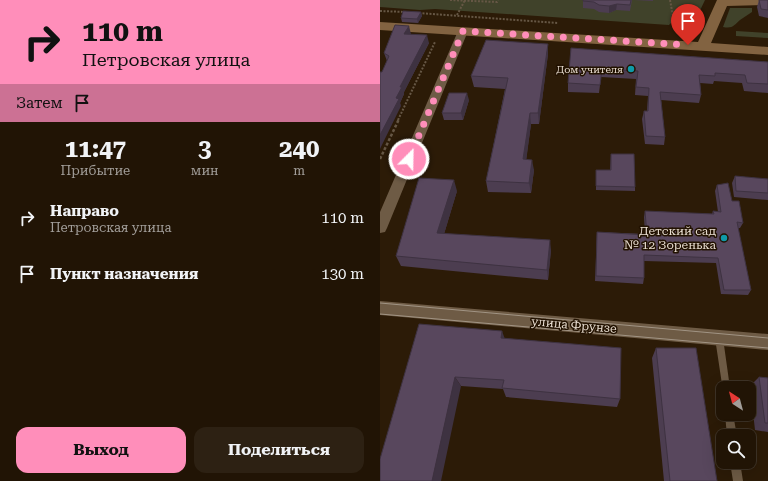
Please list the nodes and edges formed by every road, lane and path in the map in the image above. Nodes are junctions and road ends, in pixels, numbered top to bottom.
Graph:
1 (450, 0) edge
2 (454, 0) edge
3 (465, 0) edge
4 (498, 0) edge
5 (670, 0) edge
6 (722, 1) edge
7 (768, 1) edge
8 (380, 11) edge
9 (411, 13) edge
10 (418, 13) edge
11 (380, 26) edge
12 (463, 31) junction
13 (684, 33) dead end
14 (436, 39) dead end
15 (703, 46) junction
16 (768, 51) edge
17 (380, 159) edge
18 (380, 228) edge
19 (381, 312) edge
20 (719, 338) junction
21 (768, 342) edge
22 (725, 381) edge
23 (736, 469) edge
24 (738, 481) edge

1 - 2 path
2 - 3 path
3 - 4 path
3 - 10 path
5 - 13 path
6 - 7 main road
6 - 15 main road
8 - 9 path
11 - 12 main road
12 - 15 main road
12 - 18 street
14 - 17 path
15 - 16 main road
19 - 20 street, улица Фрунзе
20 - 21 street, улица Фрунзе
20 - 22 lane
23 - 24 lane

